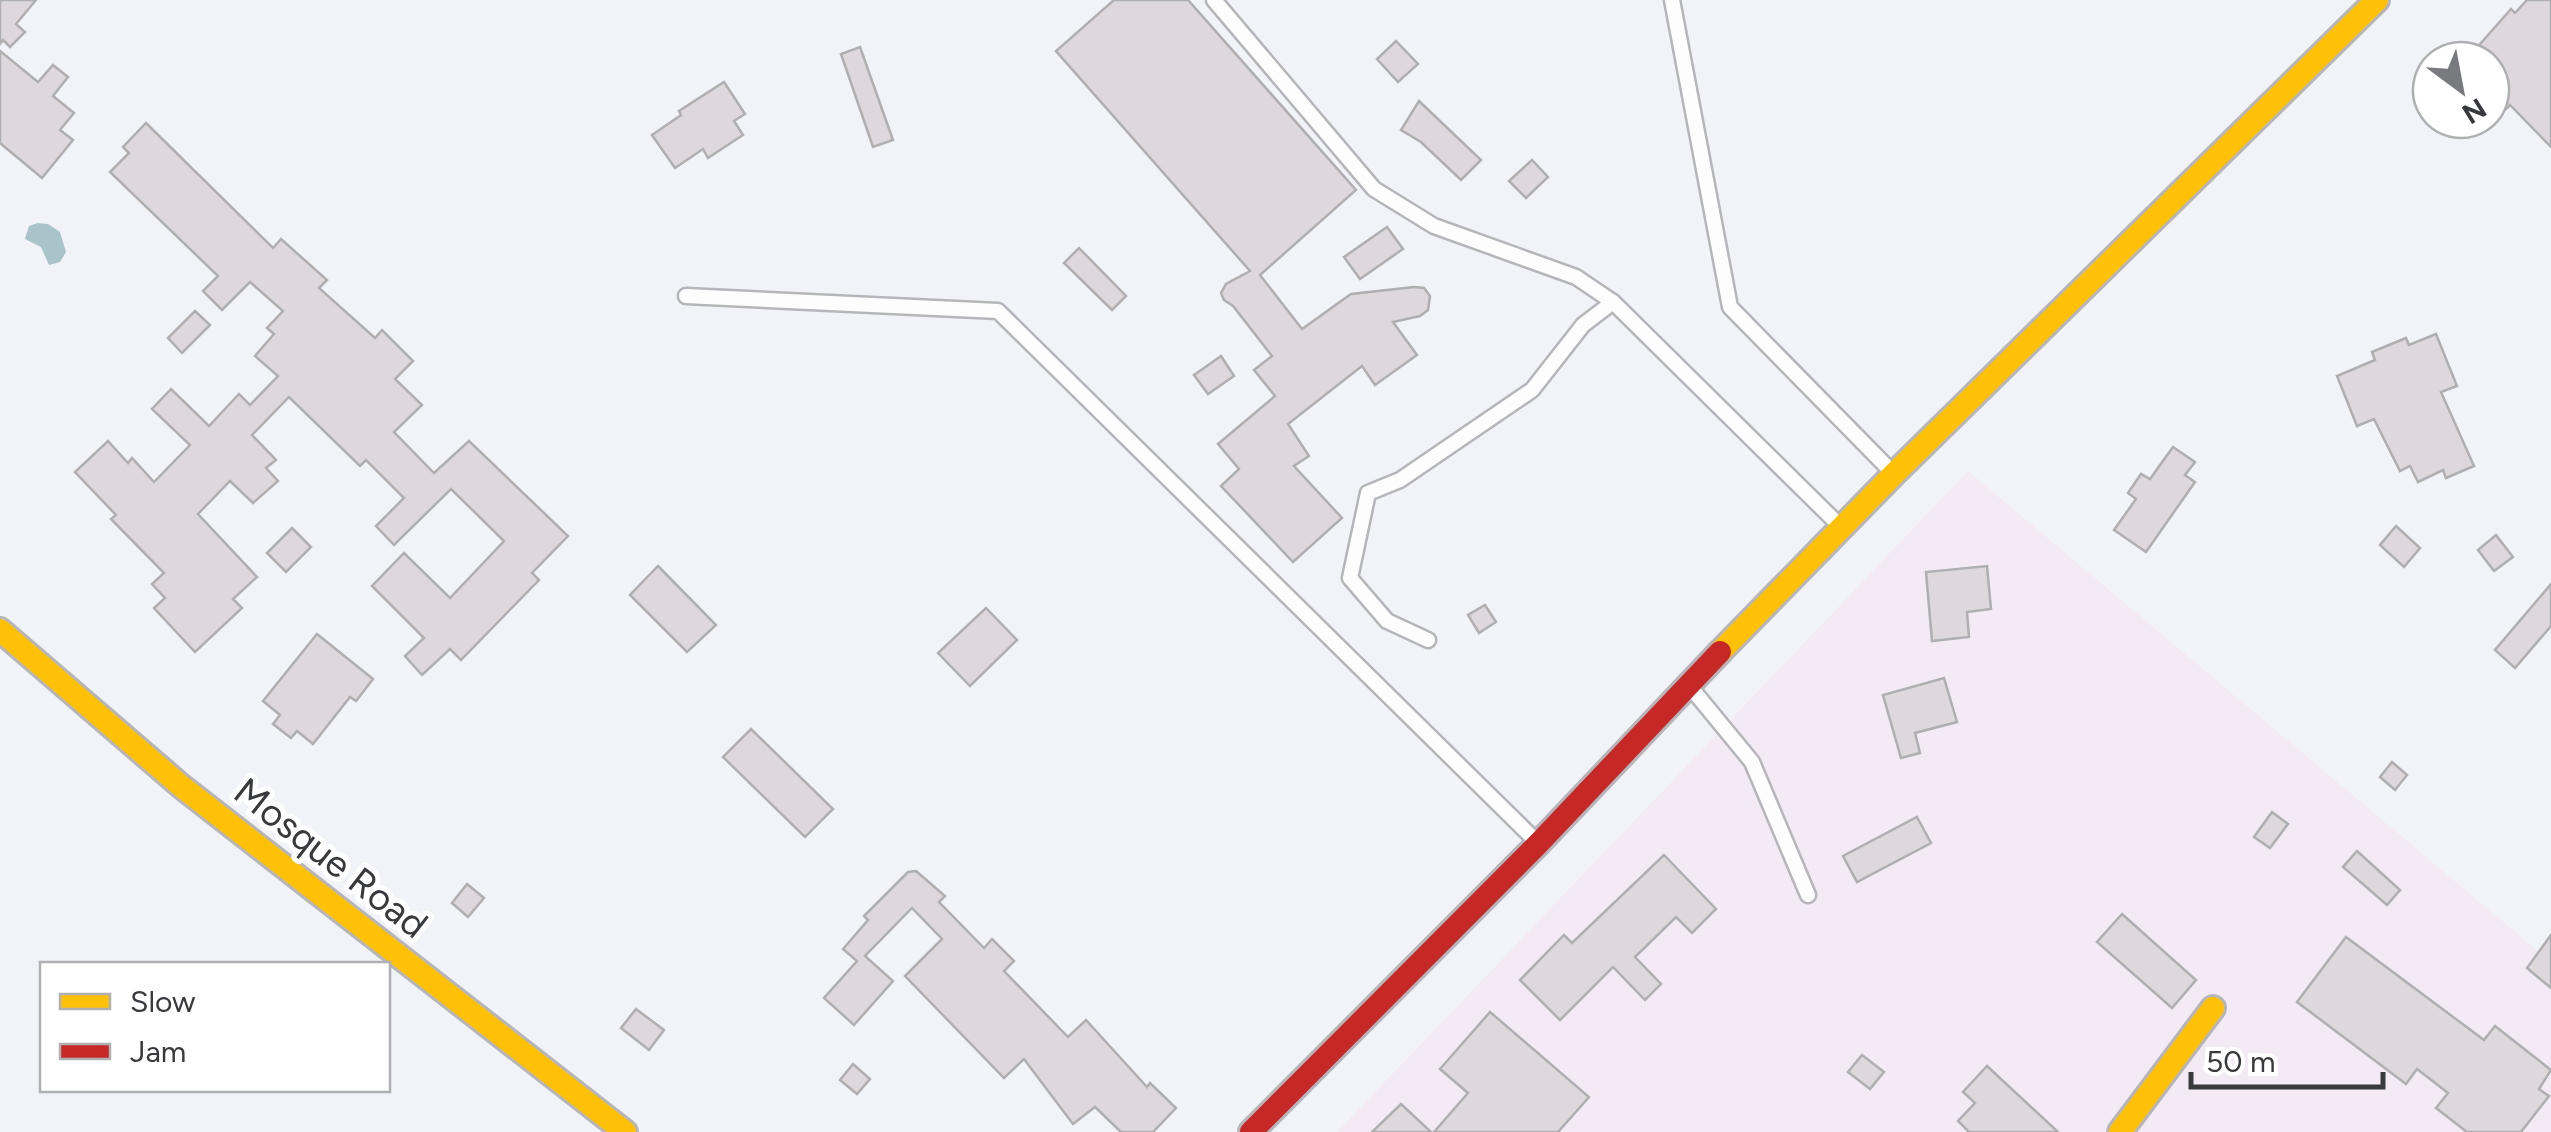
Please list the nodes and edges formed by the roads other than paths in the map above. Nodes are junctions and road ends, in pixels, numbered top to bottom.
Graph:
1 (1214, 0) edge
2 (1672, 0) edge
3 (2377, 0) edge
4 (686, 296) dead end
5 (1613, 302) junction
6 (1894, 474) junction
7 (1842, 528) junction
8 (0, 630) edge
9 (1428, 640) dead end
10 (1688, 685) junction
11 (1539, 843) junction
12 (1808, 895) dead end
13 (2212, 1008) dead end
14 (625, 1132) edge
15 (1251, 1132) edge
16 (2120, 1132) edge

1 - 5 lane
2 - 6 lane
3 - 6 street
4 - 11 lane
5 - 7 lane
5 - 9 lane
6 - 7 street
7 - 10 street
8 - 14 street, Mosque Road
10 - 11 street
10 - 12 lane
11 - 15 street
13 - 16 street

